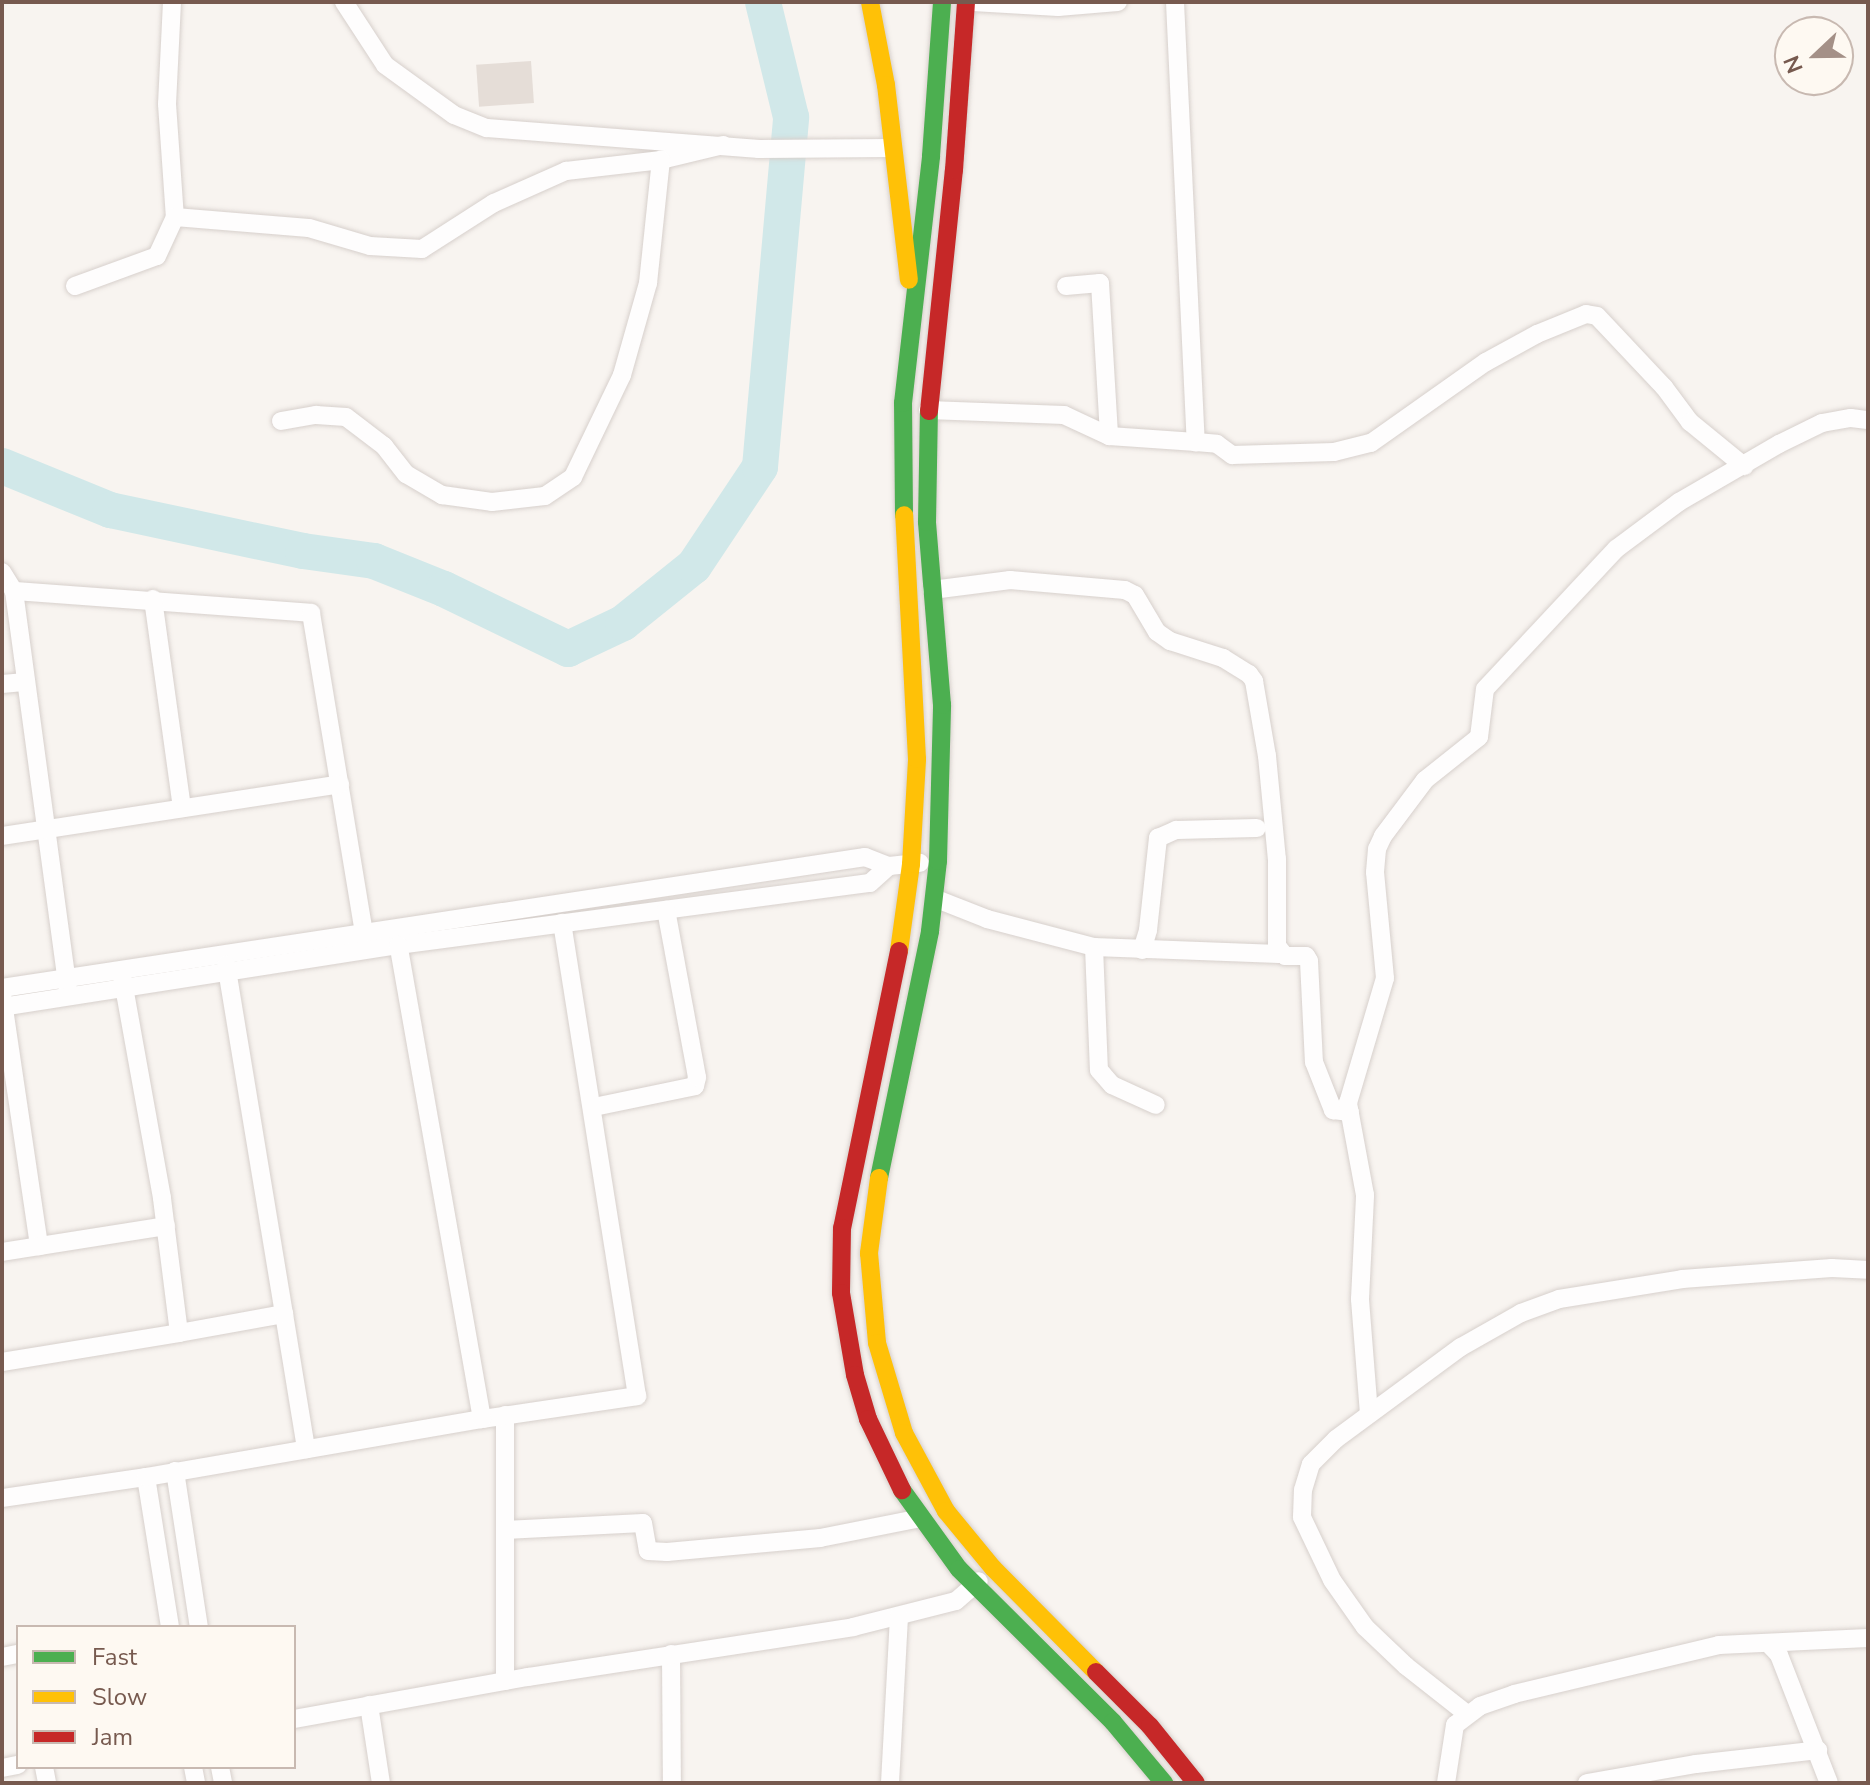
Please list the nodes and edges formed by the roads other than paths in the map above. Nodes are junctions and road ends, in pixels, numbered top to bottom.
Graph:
1 (172, 2) edge
2 (344, 2) edge
3 (870, 2) edge
4 (942, 2) edge
5 (966, 2) edge
6 (973, 2) edge
7 (1118, 2) edge
8 (1175, 2) edge
9 (723, 145) junction
10 (892, 148) junction
11 (661, 160) junction
12 (175, 217) junction
13 (75, 286) dead end
14 (1066, 286) dead end
15 (913, 313) junction
16 (937, 333) junction
17 (928, 410) junction
18 (1868, 420) edge
19 (281, 421) dead end
20 (1109, 436) junction
21 (1196, 442) junction
22 (1744, 466) junction
23 (2, 572) edge
24 (932, 590) junction
25 (14, 591) junction
26 (153, 599) junction
27 (26, 682) junction
28 (2, 684) edge
29 (340, 784) junction
30 (182, 808) junction
31 (1257, 828) dead end
32 (46, 829) junction
33 (2, 836) edge
34 (938, 861) junction
35 (911, 864) junction
36 (889, 866) junction
37 (934, 898) junction
38 (666, 910) junction
39 (562, 923) junction
40 (366, 942) junction
41 (398, 945) junction
42 (1094, 947) junction
43 (1142, 950) junction
44 (1279, 954) junction
45 (226, 965) junction
46 (122, 979) junction
47 (68, 988) junction
48 (2, 998) edge
49 (1156, 1105) dead end
50 (594, 1107) junction
51 (1350, 1112) junction
52 (166, 1226) junction
53 (39, 1246) junction
54 (2, 1252) edge
55 (1868, 1270) edge
56 (284, 1314) junction
57 (179, 1333) junction
58 (2, 1362) edge
59 (1369, 1414) junction
60 (505, 1415) junction
61 (482, 1419) junction
62 (306, 1449) junction
63 (175, 1471) junction
64 (146, 1477) junction
65 (2, 1498) edge
66 (921, 1518) junction
67 (505, 1530) junction
68 (993, 1568) junction
69 (974, 1585) junction
70 (899, 1616) junction
71 (170, 1625) edge
72 (193, 1625) edge
73 (1868, 1638) edge
74 (1768, 1643) junction
75 (671, 1654) junction
76 (505, 1681) junction
77 (369, 1705) junction
78 (1467, 1714) junction
79 (296, 1719) edge
80 (1818, 1750) junction
81 (381, 1783) edge
82 (672, 1783) edge
83 (890, 1783) edge
84 (1164, 1783) edge
85 (1196, 1783) edge
86 (1446, 1783) edge
87 (1587, 1783) edge
88 (1829, 1783) edge

1 - 12 street
2 - 9 street
3 - 10 main road
4 - 15 main road
5 - 16 main road
6 - 7 street
8 - 21 street
9 - 10 street
9 - 11 street
10 - 15 main road
11 - 12 street
11 - 19 street
12 - 13 street
14 - 20 street
15 - 16 main road
15 - 35 main road
16 - 17 main road
17 - 20 street
17 - 24 main road
18 - 22 street
20 - 21 street
21 - 22 street
22 - 51 street
23 - 25 street
24 - 34 main road
24 - 44 street
25 - 26 street
25 - 27 street
26 - 29 street
26 - 30 street
27 - 28 street
27 - 32 street
29 - 30 street
29 - 40 street
30 - 32 street
31 - 43 street
32 - 33 street
32 - 47 street
34 - 35 street
34 - 37 main road
35 - 36 street
35 - 66 main road
36 - 38 street
36 - 40 street
37 - 42 street
37 - 68 main road
38 - 39 street
38 - 50 street
39 - 41 street
39 - 50 street
40 - 41 street
40 - 45 street
41 - 61 street
42 - 43 street
42 - 49 street
43 - 44 street
44 - 51 street
45 - 46 street
45 - 56 street
46 - 47 street
46 - 52 street
47 - 48 street
48 - 53 street
50 - 60 street
51 - 59 street
52 - 53 street
52 - 57 street
53 - 54 street
55 - 59 street
56 - 57 street
56 - 62 street
57 - 58 street
59 - 78 street
60 - 61 street
60 - 67 street
61 - 62 street
62 - 63 street
63 - 64 street
63 - 72 street
64 - 65 street
64 - 71 street
66 - 67 street
66 - 69 main road
67 - 76 street
68 - 69 street
68 - 85 main road
69 - 70 street
69 - 84 main road
70 - 75 street
70 - 83 street
73 - 74 street
74 - 78 street
74 - 80 street
75 - 76 street
75 - 82 street
76 - 77 street
77 - 79 street
77 - 81 street
78 - 86 street
80 - 87 street
80 - 88 street

